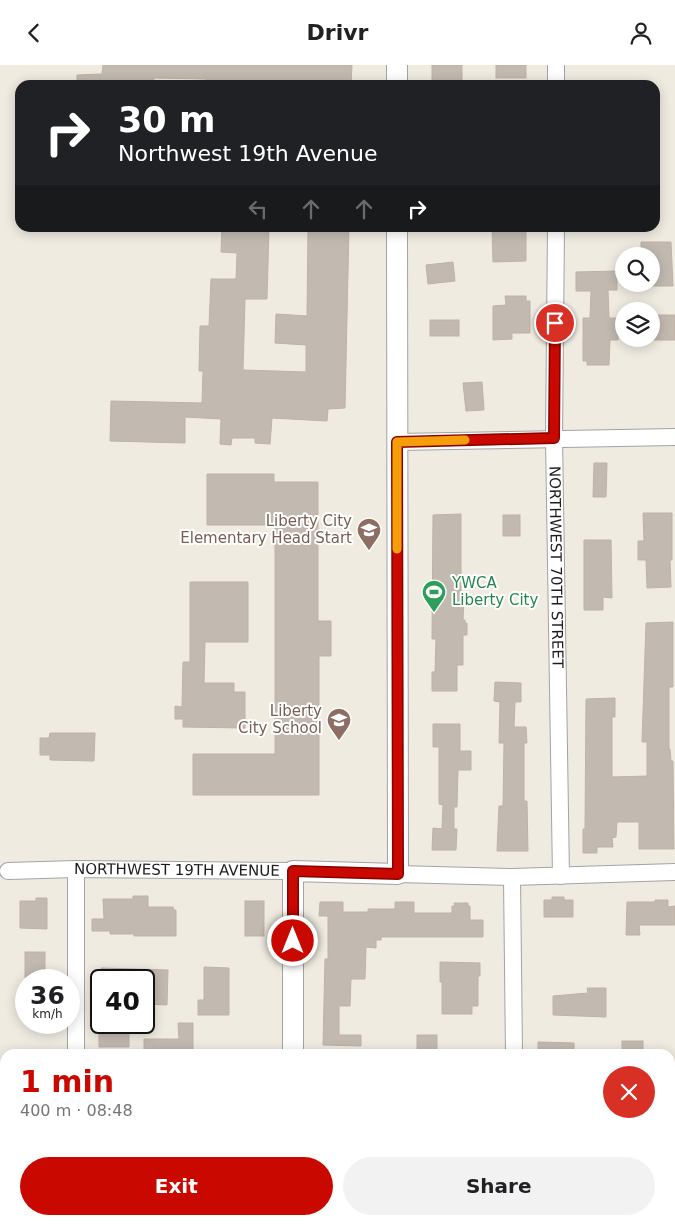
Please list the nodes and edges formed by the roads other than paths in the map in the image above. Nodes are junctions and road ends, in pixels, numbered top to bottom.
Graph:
1 (396, 65) edge
2 (556, 65) edge
3 (396, 80) edge
4 (556, 80) edge
5 (397, 232) edge
6 (556, 232) edge
7 (675, 437) edge
8 (554, 438) junction
9 (397, 442) junction
10 (76, 869) junction
11 (8, 871) dead end
12 (293, 871) junction
13 (675, 872) edge
14 (398, 874) junction
15 (512, 877) junction
16 (561, 877) junction
17 (76, 1049) edge
18 (292, 1049) edge
19 (514, 1049) edge

1 - 3 street
2 - 4 street
5 - 9 street
6 - 8 street, NORTHWEST 70TH STREET
7 - 8 street
8 - 9 street
8 - 16 street, NORTHWEST 70TH STREET
9 - 14 street
10 - 11 street, NORTHWEST 19TH AVENUE
10 - 12 street, NORTHWEST 19TH AVENUE
10 - 17 street
12 - 14 street, NORTHWEST 19TH AVENUE
12 - 18 street
13 - 16 street, NORTHWEST 19TH AVENUE
14 - 15 street, NORTHWEST 19TH AVENUE
15 - 16 street, NORTHWEST 19TH AVENUE
15 - 19 street

